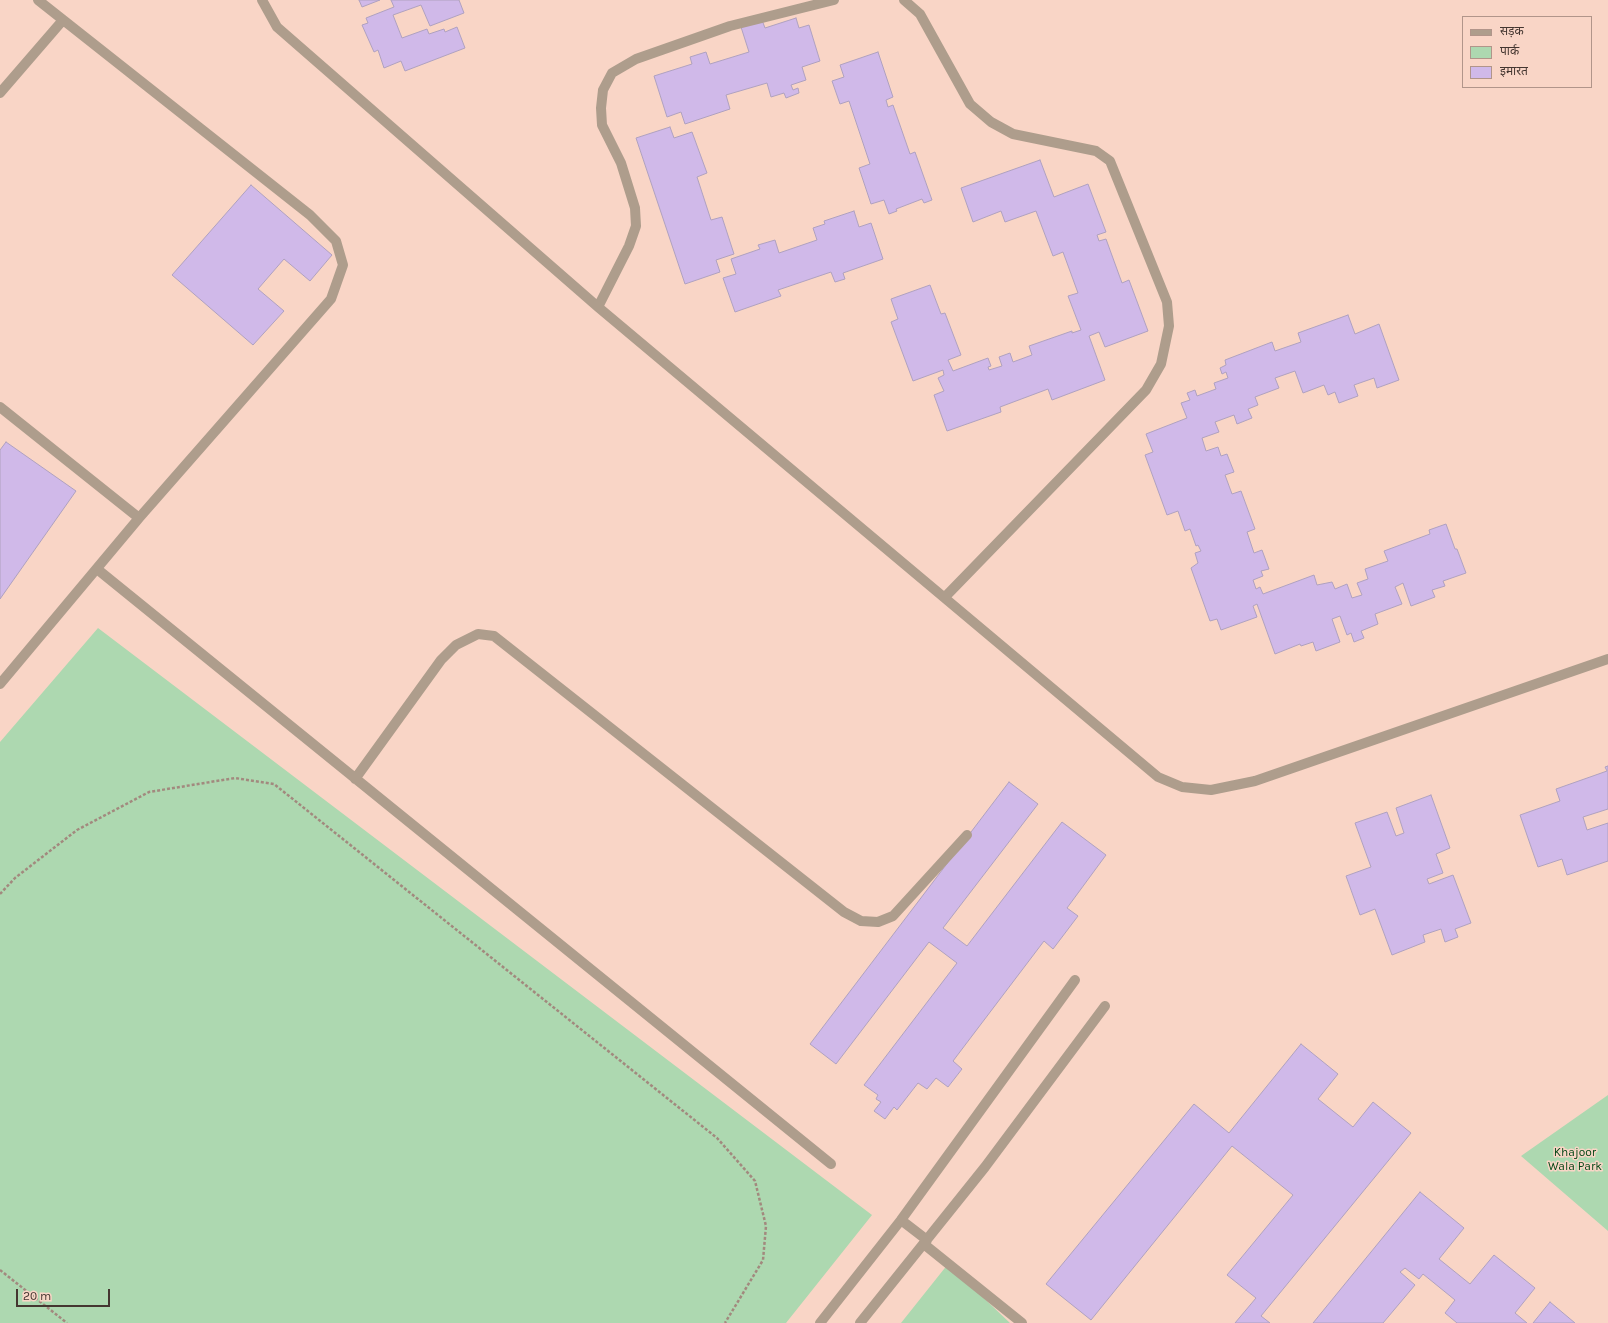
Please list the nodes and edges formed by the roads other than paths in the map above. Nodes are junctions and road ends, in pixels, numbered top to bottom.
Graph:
1 (38, 0) edge
2 (262, 0) edge
3 (834, 0) edge
4 (904, 0) edge
5 (63, 20) junction
6 (0, 94) edge
7 (598, 307) junction
8 (0, 407) edge
9 (139, 518) junction
10 (96, 569) junction
11 (945, 597) junction
12 (1608, 660) edge
13 (0, 684) edge
14 (355, 779) junction
15 (967, 835) dead end
16 (1075, 980) dead end
17 (1105, 1006) dead end
18 (831, 1164) dead end
19 (901, 1220) junction
20 (927, 1240) junction
21 (820, 1323) edge
22 (860, 1323) edge
23 (1022, 1323) edge

1 - 5 lane
2 - 7 lane
3 - 7 lane
4 - 11 lane
5 - 6 lane
5 - 9 lane
7 - 11 lane
8 - 9 lane
9 - 10 lane
10 - 13 lane
10 - 14 lane
11 - 12 lane
14 - 15 lane
14 - 18 lane
16 - 19 lane
17 - 20 lane
19 - 20 lane
19 - 21 lane
20 - 22 lane
20 - 23 lane

